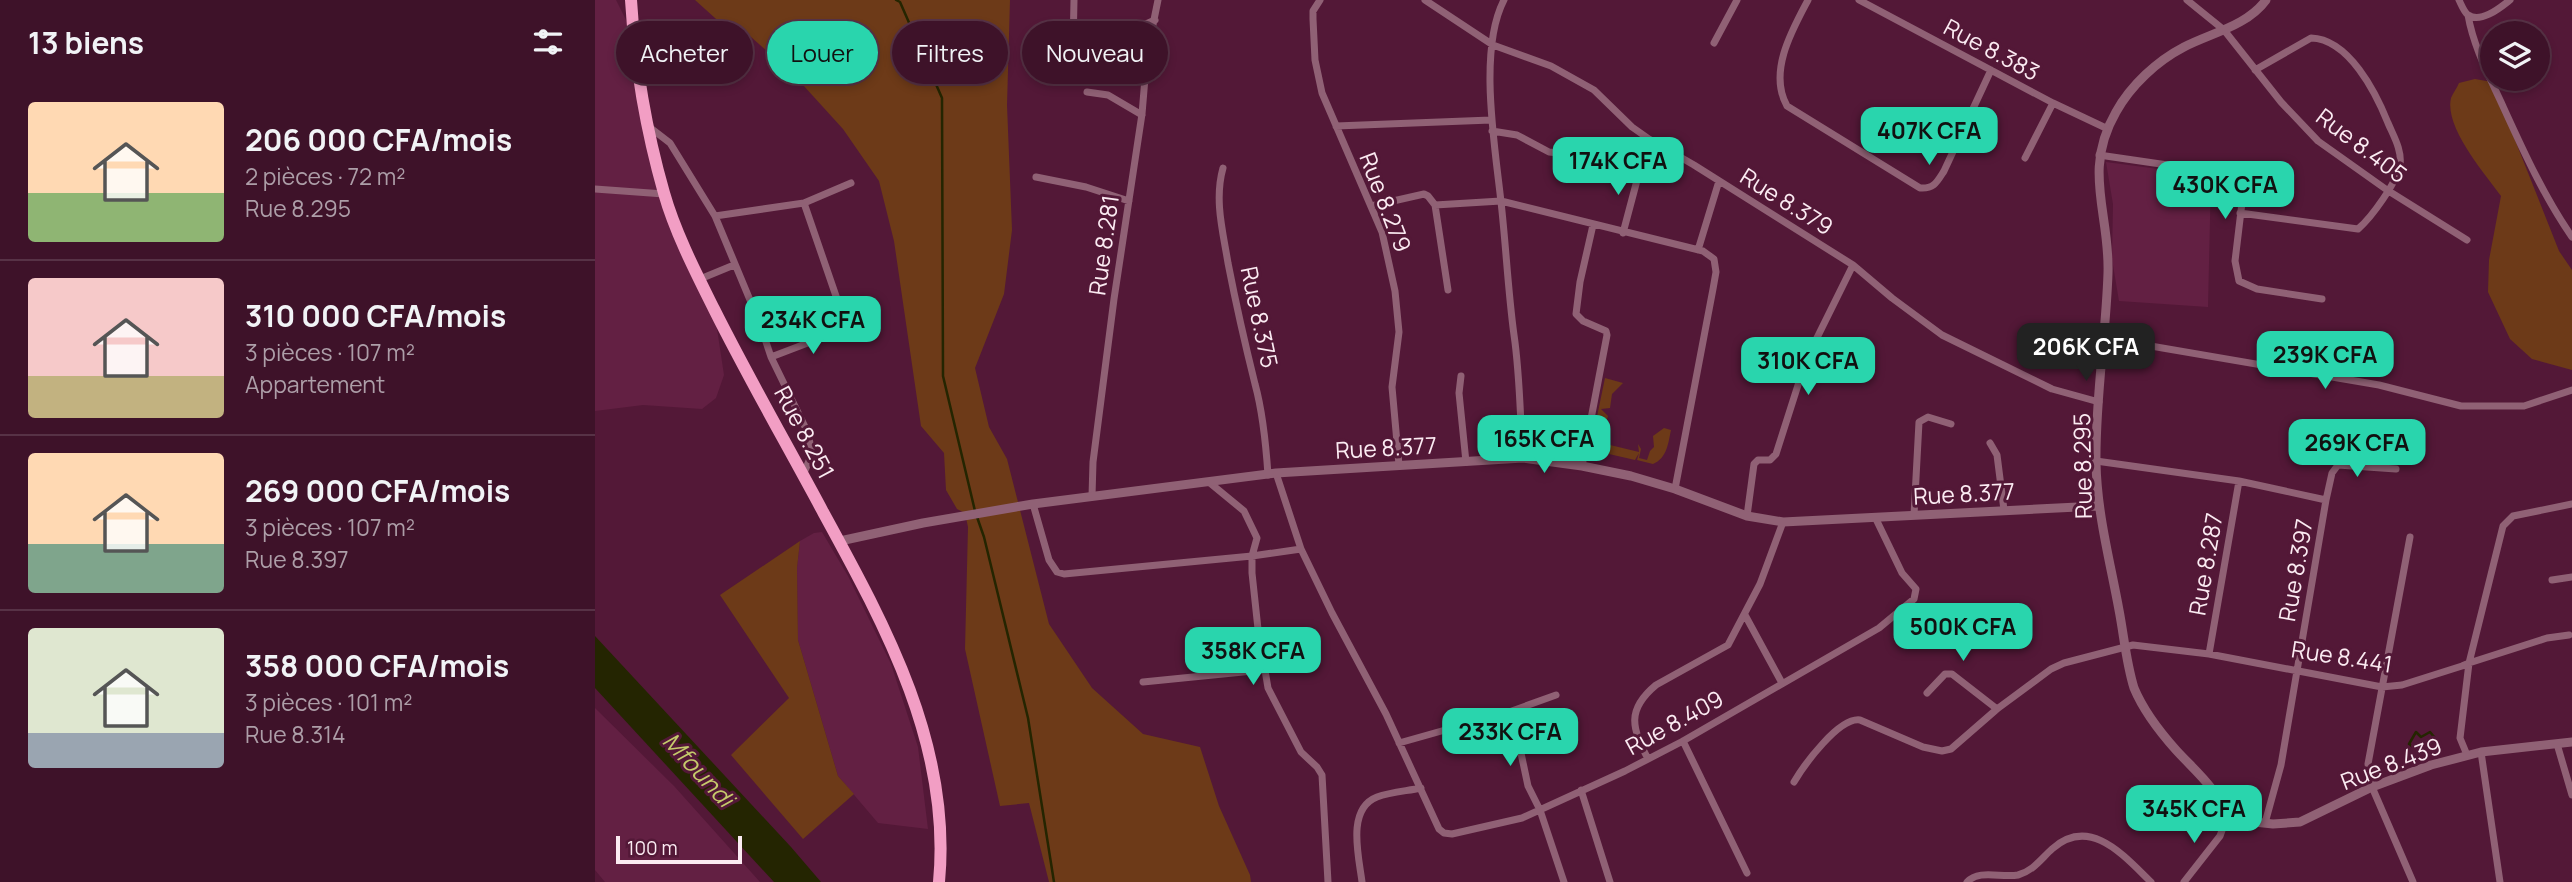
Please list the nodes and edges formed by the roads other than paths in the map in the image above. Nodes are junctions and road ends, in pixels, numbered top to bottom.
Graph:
1 (631, 0) edge
2 (1074, 0) edge
3 (1158, 0) edge
4 (1320, 0) edge
5 (1425, 0) edge
6 (1504, 0) edge
7 (1737, 0) edge
8 (1808, 0) edge
9 (1859, 0) edge
10 (2187, 0) edge
11 (2266, 0) edge
12 (2459, 0) edge
13 (2510, 0) edge
14 (2468, 15) junction
15 (1155, 20) junction
16 (2224, 30) junction
17 (1714, 43) dead end
18 (1493, 46) junction
19 (1991, 70) junction
20 (2255, 70) junction
21 (1087, 92) dead end
22 (2053, 103) junction
23 (1142, 115) junction
24 (1491, 120) junction
25 (648, 125) junction
26 (1336, 126) junction
27 (2108, 129) junction
28 (1492, 131) junction
29 (1660, 146) junction
30 (2099, 155) junction
31 (2025, 159) dead end
32 (1223, 168) dead end
33 (1640, 169) junction
34 (1036, 177) dead end
35 (1719, 181) junction
36 (851, 183) dead end
37 (595, 190) edge
38 (2387, 190) junction
39 (664, 194) junction
40 (1129, 201) junction
41 (1501, 201) junction
42 (804, 203) junction
43 (1436, 205) junction
44 (1371, 206) junction
45 (2240, 213) junction
46 (715, 216) junction
47 (1593, 225) junction
48 (1623, 233) junction
49 (2572, 237) edge
50 (2467, 240) dead end
51 (1698, 250) junction
52 (734, 265) junction
53 (1853, 265) junction
54 (700, 279) junction
55 (1448, 290) dead end
56 (2322, 299) dead end
57 (2104, 338) junction
58 (771, 357) junction
59 (1461, 376) dead end
60 (2572, 390) edge
61 (2099, 402) junction
62 (1951, 424) dead end
63 (1990, 443) dead end
64 (1523, 458) junction
65 (2096, 461) junction
66 (1466, 462) junction
67 (1399, 465) junction
68 (1582, 466) junction
69 (2396, 469) dead end
70 (1272, 474) junction
71 (803, 475) junction
72 (2239, 481) junction
73 (1210, 483) junction
74 (1675, 489) junction
75 (1092, 496) junction
76 (2326, 500) junction
77 (1033, 504) junction
78 (2572, 504) edge
79 (2098, 506) junction
80 (2004, 510) junction
81 (1914, 515) junction
82 (1747, 516) junction
83 (1875, 517) junction
84 (1783, 522) junction
85 (2410, 537) dead end
86 (840, 541) junction
87 (1301, 549) junction
88 (1252, 556) junction
89 (2572, 576) edge
90 (2552, 580) dead end
91 (1745, 615) junction
92 (2569, 635) dead end
93 (2125, 648) junction
94 (2209, 654) junction
95 (2469, 663) junction
96 (2297, 669) junction
97 (1263, 670) junction
98 (1143, 682) dead end
99 (1782, 683) junction
100 (2382, 687) junction
101 (1927, 693) dead end
102 (1556, 695) dead end
103 (1997, 709) junction
104 (1513, 710) junction
105 (1683, 741) junction
106 (1399, 743) junction
107 (2572, 743) edge
108 (2557, 744) junction
109 (2481, 752) junction
110 (2467, 755) junction
111 (1648, 759) junction
112 (1794, 782) dead end
113 (2372, 787) junction
114 (1421, 788) junction
115 (1581, 790) junction
116 (2572, 795) edge
117 (1540, 810) junction
118 (2226, 819) junction
119 (2265, 824) junction
120 (1747, 873) dead end
121 (939, 882) edge
122 (1328, 882) edge
123 (1362, 882) edge
124 (1564, 882) edge
125 (1610, 882) edge
126 (1967, 882) edge
127 (2151, 882) edge
128 (2184, 882) edge
129 (2413, 882) edge
130 (2500, 882) edge

1 - 25 highway, Rue 8.251
2 - 15 street
3 - 15 street, Rue 8.281
4 - 26 street, Rue 8.279
5 - 18 street, Rue 8.379
6 - 18 street
7 - 17 street
8 - 19 street
9 - 19 street, Rue 8.383
10 - 16 street, Rue 8.405
11 - 16 street, Rue 8.295
12 - 14 street
13 - 14 street
14 - 49 street
15 - 23 street, Rue 8.281
16 - 20 street, Rue 8.405
16 - 27 street, Rue 8.295
18 - 24 street
18 - 29 street, Rue 8.379
19 - 22 street, Rue 8.383
20 - 38 street, Rue 8.405
20 - 38 street
21 - 23 street
22 - 27 street, Rue 8.383
22 - 31 street
23 - 40 street, Rue 8.281
24 - 26 street
24 - 28 street
25 - 39 highway, Rue 8.251
25 - 46 street
26 - 44 street, Rue 8.279
27 - 30 street, Rue 8.295
28 - 33 street
28 - 41 street
29 - 33 street
29 - 35 street, Rue 8.379
30 - 45 street
30 - 57 street, Rue 8.295
32 - 70 street, Rue 8.375
33 - 48 street
34 - 40 street
35 - 51 street
35 - 53 street, Rue 8.379
36 - 42 street
37 - 39 street
38 - 45 street
38 - 50 street, Rue 8.405
39 - 54 highway, Rue 8.251
40 - 75 street, Rue 8.281
41 - 43 street
41 - 47 street
41 - 64 street
42 - 46 street
42 - 58 street
43 - 44 street
43 - 55 street
44 - 67 street, Rue 8.279
45 - 56 street
46 - 52 street
47 - 48 street
47 - 68 street
48 - 51 street
51 - 74 street
52 - 54 street
52 - 58 street
53 - 61 street, Rue 8.379
53 - 82 street
54 - 71 highway, Rue 8.251
57 - 60 street
57 - 61 street, Rue 8.295
58 - 71 street
59 - 66 street
61 - 65 street, Rue 8.295
62 - 81 street
63 - 80 street
64 - 66 street, Rue 8.377
64 - 68 street, Rue 8.377
65 - 72 street, Rue 8.397
65 - 79 street, Rue 8.295
66 - 67 street, Rue 8.377
67 - 70 street, Rue 8.377
68 - 74 street, Rue 8.377
69 - 76 street
70 - 73 street, Rue 8.377
70 - 87 street, Rue 8.409
71 - 86 highway, Rue 8.251
72 - 76 street, Rue 8.397
72 - 94 street, Rue 8.287
73 - 75 street, Rue 8.377
73 - 88 street
74 - 82 street, Rue 8.377
75 - 77 street, Rue 8.377
76 - 96 street, Rue 8.397
77 - 86 street, Rue 8.377
77 - 88 street
78 - 95 street
79 - 80 street, Rue 8.377
79 - 93 street, Rue 8.295
80 - 81 street, Rue 8.377
81 - 83 street, Rue 8.377
82 - 84 street, Rue 8.377
83 - 84 street, Rue 8.377
83 - 99 street, Rue 8.409
84 - 91 street
85 - 100 street
86 - 121 highway, Rue 8.251
87 - 88 street
87 - 106 street, Rue 8.409
88 - 97 street
89 - 90 street
91 - 99 street
91 - 111 street
92 - 95 street, Rue 8.441
93 - 94 street, Rue 8.441
93 - 103 street, Rue 8.441
93 - 118 street, Rue 8.295
94 - 96 street, Rue 8.441
95 - 100 street, Rue 8.441
95 - 110 street
96 - 100 street, Rue 8.441
96 - 119 street, Rue 8.397
97 - 98 street
97 - 122 street
99 - 105 street, Rue 8.409
100 - 113 street
101 - 103 street
102 - 104 street
103 - 112 street, Rue 8.441
104 - 106 street
104 - 117 street
105 - 111 street, Rue 8.409
105 - 120 street
106 - 114 street, Rue 8.409
107 - 108 street, Rue 8.439
108 - 109 street, Rue 8.439
108 - 116 street
109 - 110 street, Rue 8.439
109 - 130 street
110 - 113 street, Rue 8.439
111 - 115 street, Rue 8.409
113 - 119 street, Rue 8.439
113 - 129 street
114 - 117 street, Rue 8.409
114 - 123 street
115 - 117 street, Rue 8.409
115 - 125 street
117 - 124 street
118 - 119 street, Rue 8.439
118 - 128 street
126 - 127 street

